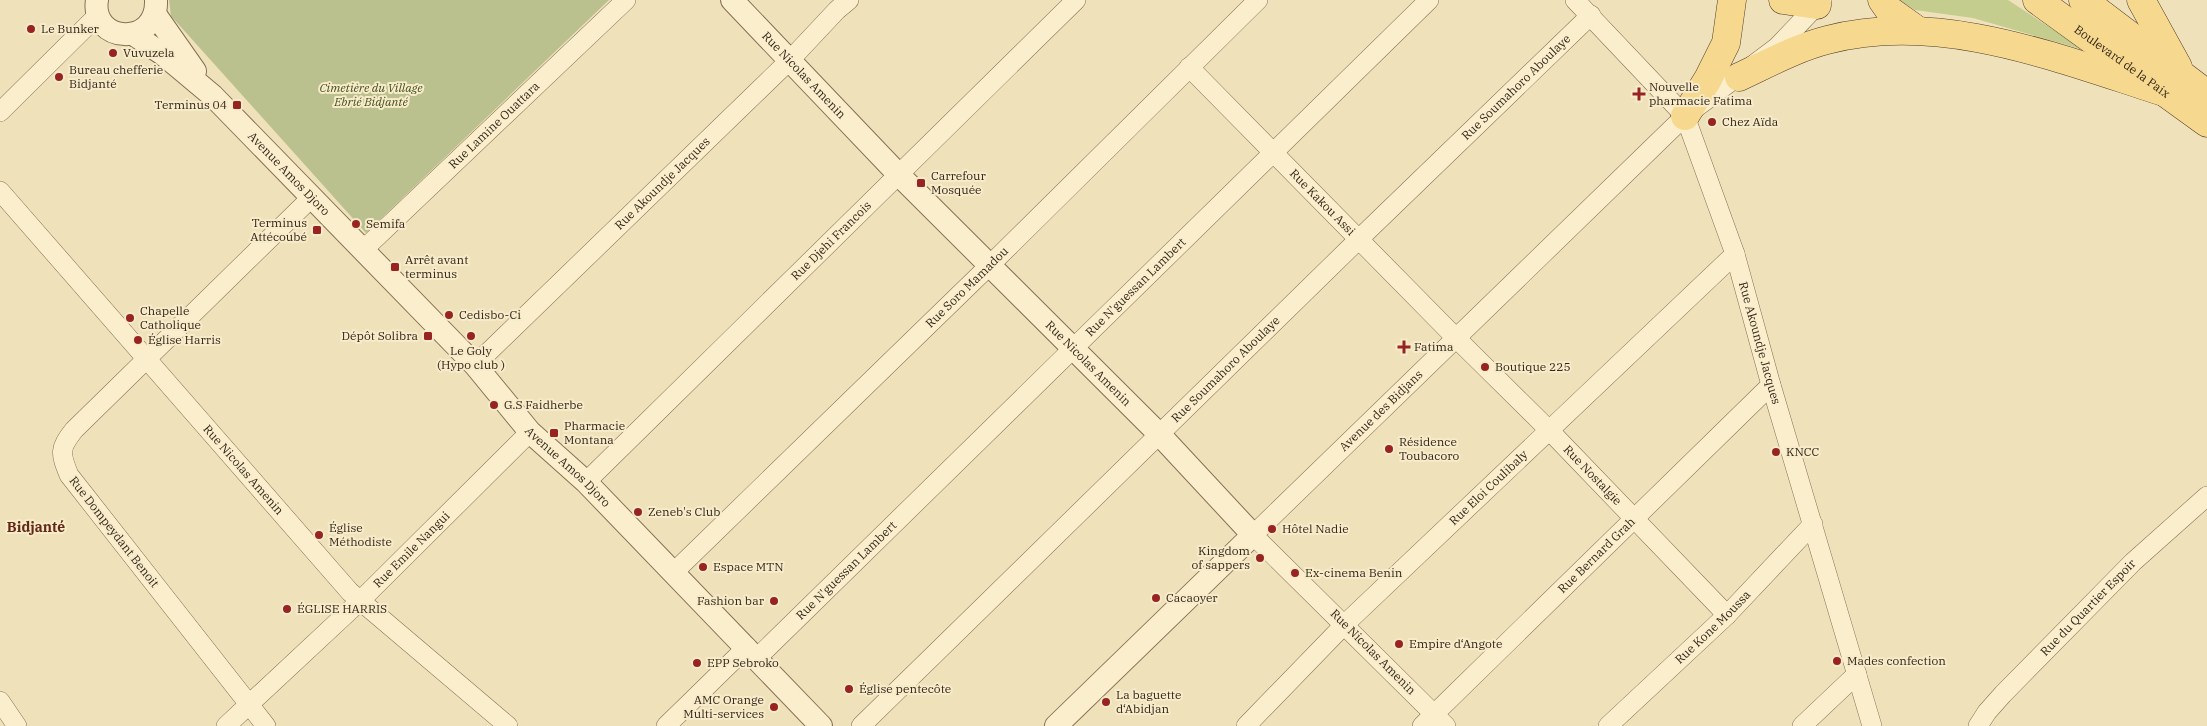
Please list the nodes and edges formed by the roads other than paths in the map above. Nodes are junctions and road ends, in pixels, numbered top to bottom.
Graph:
1 (626, 0) edge
2 (732, 0) edge
3 (849, 0) edge
4 (1076, 0) edge
5 (1258, 0) edge
6 (1429, 0) edge
7 (1575, 0) edge
8 (1732, 0) edge
9 (1782, 0) edge
10 (1882, 0) edge
11 (2037, 0) edge
12 (2083, 0) edge
13 (2141, 0) edge
14 (1819, 3) edge
15 (155, 7) edge
16 (97, 8) edge
17 (1591, 15) junction
18 (1917, 30) junction
19 (133, 34) junction
20 (791, 60) junction
21 (1189, 67) junction
22 (1739, 77) junction
23 (2175, 84) junction
24 (2207, 94) edge
25 (213, 96) junction
26 (0, 112) edge
27 (1685, 116) junction
28 (2207, 123) edge
29 (1273, 151) junction
30 (898, 174) junction
31 (0, 191) edge
32 (312, 197) junction
33 (1358, 239) junction
34 (363, 250) junction
35 (1735, 254) junction
36 (990, 265) junction
37 (1456, 338) junction
38 (1072, 348) junction
39 (147, 361) junction
40 (475, 365) junction
41 (1771, 385) junction
42 (1548, 429) junction
43 (530, 432) junction
44 (1160, 435) junction
45 (586, 482) junction
46 (2207, 496) edge
47 (1634, 519) junction
48 (1813, 524) junction
49 (1253, 535) junction
50 (673, 573) junction
51 (360, 601) junction
52 (1727, 615) junction
53 (1345, 624) junction
54 (752, 652) junction
55 (1857, 674) junction
56 (0, 701) edge
57 (249, 705) junction
58 (1434, 722) edge
59 (17, 726) edge
60 (226, 726) edge
61 (266, 726) edge
62 (508, 726) edge
63 (666, 726) edge
64 (821, 726) edge
65 (861, 726) edge
66 (1056, 726) edge
67 (1246, 726) edge
68 (1608, 726) edge
69 (1802, 726) edge
70 (1872, 726) edge
71 (1978, 726) edge

1 - 34 street, Rue Lamine Ouattara
2 - 20 street, Rue Nicolas Amenin
3 - 20 street, Rue Akoundje Jacques
4 - 30 street, Rue Djehi Francois
5 - 21 street, Rue Soro Mamadou
6 - 29 street, Rue N'guessan Lambert
7 - 17 street, Rue Akoundje Jacques
8 - 27 main road
9 - 14 main road
10 - 18 main road
11 - 23 main road, Boulevard de la Paix
12 - 23 main road, Boulevard de la Paix
13 - 23 main road
14 - 22 street, Avenue des Bidjans
15 - 19 street
15 - 25 street, Avenue Amos Djoro
16 - 19 street
16 - 26 street
17 - 27 street, Rue Akoundje Jacques
17 - 33 street, Rue Soumahoro Aboulaye
18 - 22 main road
18 - 23 main road
19 - 25 street, Avenue Amos Djoro
20 - 30 street, Rue Nicolas Amenin
20 - 40 street, Rue Akoundje Jacques
21 - 29 street, Rue Kakou Assi
21 - 36 street, Rue Soro Mamadou
22 - 27 street, Avenue des Bidjans
23 - 24 main road, Boulevard de la Paix
23 - 28 main road, Boulevard de la Paix
25 - 32 street, Avenue Amos Djoro
27 - 35 street, Rue Akoundje Jacques
27 - 37 street, Avenue des Bidjans
29 - 33 street, Rue Kakou Assi
29 - 38 street, Rue N'guessan Lambert
30 - 36 street, Rue Nicolas Amenin
30 - 45 street, Rue Djehi Francois
31 - 39 street, Rue Nicolas Amenin
32 - 34 street, Avenue Amos Djoro
32 - 39 street, Rue Dompeydant Benoit
33 - 37 street, Rue Kakou Assi
33 - 44 street, Rue Soumahoro Aboulaye
34 - 40 street, Avenue Amos Djoro
35 - 41 street, Rue Akoundje Jacques
35 - 42 street, Rue Eloi Coulibaly
36 - 38 street, Rue Nicolas Amenin
36 - 50 street, Rue Soro Mamadou
37 - 42 street, Rue Nostalgie
37 - 49 street, Avenue des Bidjans
38 - 44 street, Rue Nicolas Amenin
38 - 54 street, Rue N'guessan Lambert
39 - 51 street, Rue Nicolas Amenin
39 - 57 street, Rue Dompeydant Benoit
40 - 43 street, Avenue Amos Djoro
41 - 47 street, Rue Bernard Grah
41 - 48 street, Rue Akoundje Jacques
42 - 47 street, Rue Nostalgie
42 - 53 street, Rue Eloi Coulibaly
43 - 45 street, Avenue Amos Djoro
43 - 51 street, Rue Emile Nangui
44 - 49 street, Rue Nicolas Amenin
44 - 65 street, Rue Soumahoro Aboulaye
45 - 50 street, Avenue Amos Djoro
46 - 71 street, Rue du Quartier Espoir
47 - 52 street, Rue Nostalgie
47 - 58 street, Rue Bernard Grah
48 - 52 street, Rue Kone Moussa
48 - 55 street, Rue Akoundje Jacques
49 - 53 street, Rue Nicolas Amenin
49 - 66 street, Avenue des Bidjans
50 - 54 street, Avenue Amos Djoro
51 - 57 street, Rue Emile Nangui
51 - 62 street, Rue Nicolas Amenin
52 - 68 street, Rue Kone Moussa
53 - 58 street, Rue Nicolas Amenin
53 - 67 street, Rue Eloi Coulibaly
54 - 63 street, Rue N'guessan Lambert
54 - 64 street, Avenue Amos Djoro
55 - 69 street
55 - 70 street, Rue Akoundje Jacques
56 - 59 street
57 - 60 street, Rue Emile Nangui
57 - 61 street, Rue Dompeydant Benoit

